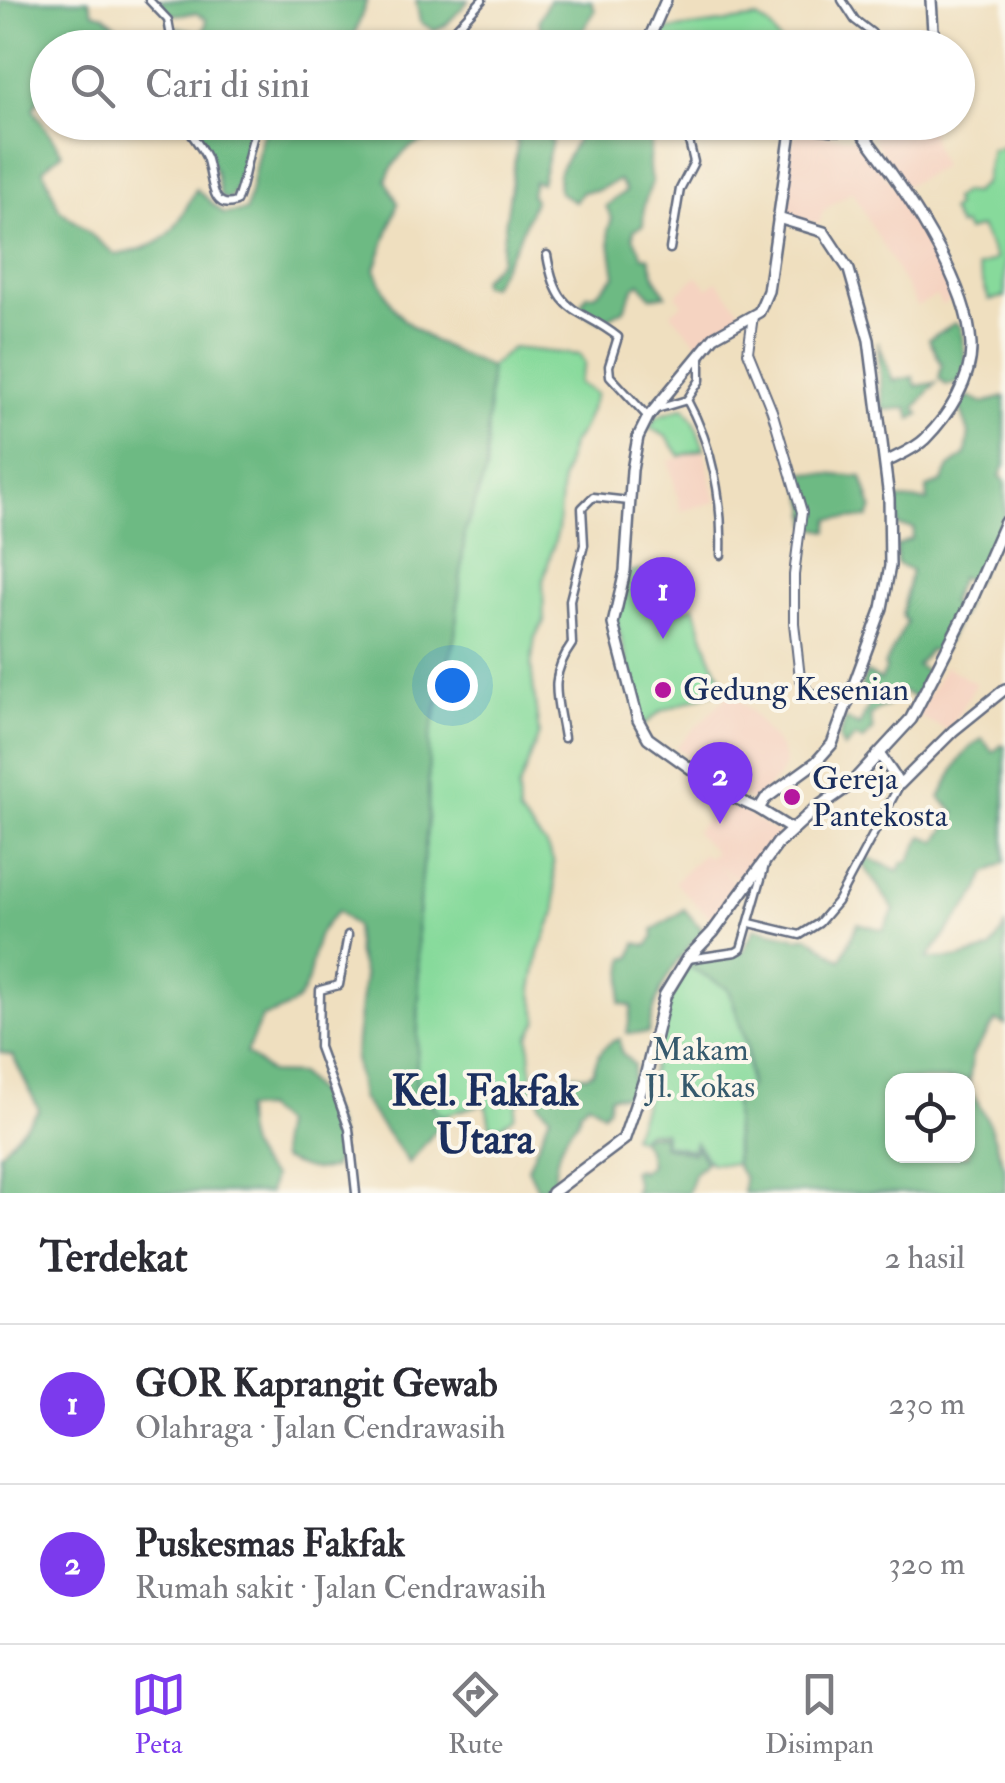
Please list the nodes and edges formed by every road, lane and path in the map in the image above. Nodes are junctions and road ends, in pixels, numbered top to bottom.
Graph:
1 (149, 0) edge
2 (482, 0) edge
3 (666, 0) edge
4 (842, 0) edge
5 (931, 0) edge
6 (170, 30) edge
7 (454, 30) edge
8 (653, 30) edge
9 (868, 30) edge
10 (933, 30) edge
11 (195, 140) edge
12 (253, 140) edge
13 (689, 140) edge
14 (790, 140) edge
15 (871, 140) edge
16 (778, 218) junction
17 (670, 249) dead end
18 (547, 255) dead end
19 (753, 316) junction
20 (700, 354) junction
21 (688, 400) junction
22 (652, 413) junction
23 (886, 462) junction
24 (630, 502) junction
25 (1005, 523) edge
26 (721, 555) dead end
27 (1005, 689) edge
28 (849, 702) junction
29 (564, 738) dead end
30 (880, 755) junction
31 (900, 784) junction
32 (760, 809) junction
33 (791, 829) junction
34 (766, 859) junction
35 (750, 922) junction
36 (348, 935) dead end
37 (687, 959) junction
38 (356, 1193) edge
39 (552, 1193) edge

1 - 6 street
2 - 7 street
3 - 8 main road
4 - 9 street
5 - 10 main road
11 - 12 street
13 - 17 street
14 - 16 main road
15 - 23 main road
16 - 19 main road
16 - 23 main road
18 - 22 street
19 - 20 main road
19 - 28 street
20 - 21 street
20 - 22 main road
21 - 22 street
21 - 26 street
22 - 24 main road
23 - 28 main road
24 - 29 street
24 - 32 main road
25 - 30 main road
27 - 31 main road
28 - 32 main road
30 - 31 main road
30 - 33 main road
31 - 35 street
32 - 33 main road
33 - 34 main road
34 - 35 street
34 - 37 main road
35 - 37 street
36 - 38 street
37 - 39 main road

